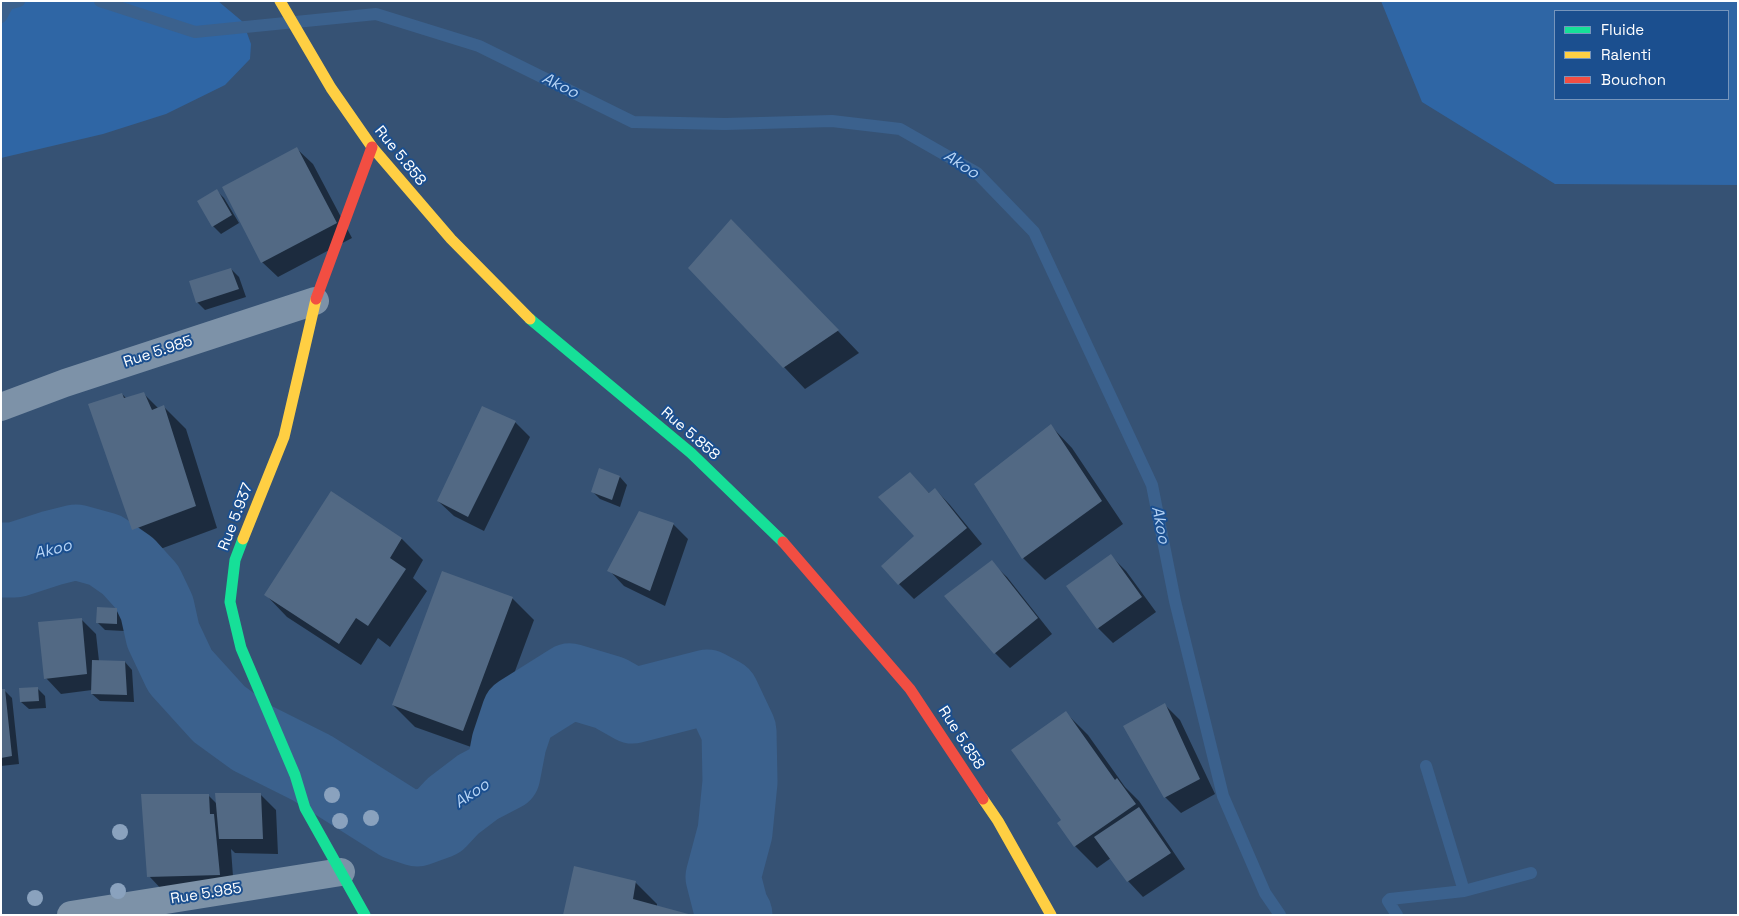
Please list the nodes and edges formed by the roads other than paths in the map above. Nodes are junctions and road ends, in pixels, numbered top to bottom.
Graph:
1 (280, 1) edge
2 (372, 147) junction
3 (315, 301) junction
4 (1, 407) edge
5 (341, 872) junction
6 (71, 915) edge
7 (365, 915) edge
8 (1051, 915) edge

1 - 2 street, Rue 5.858
2 - 3 street, Rue 5.937
2 - 8 street, Rue 5.858
3 - 4 street, Rue 5.985
3 - 5 street, Rue 5.937
5 - 6 street, Rue 5.985
5 - 7 street, Rue 5.937

